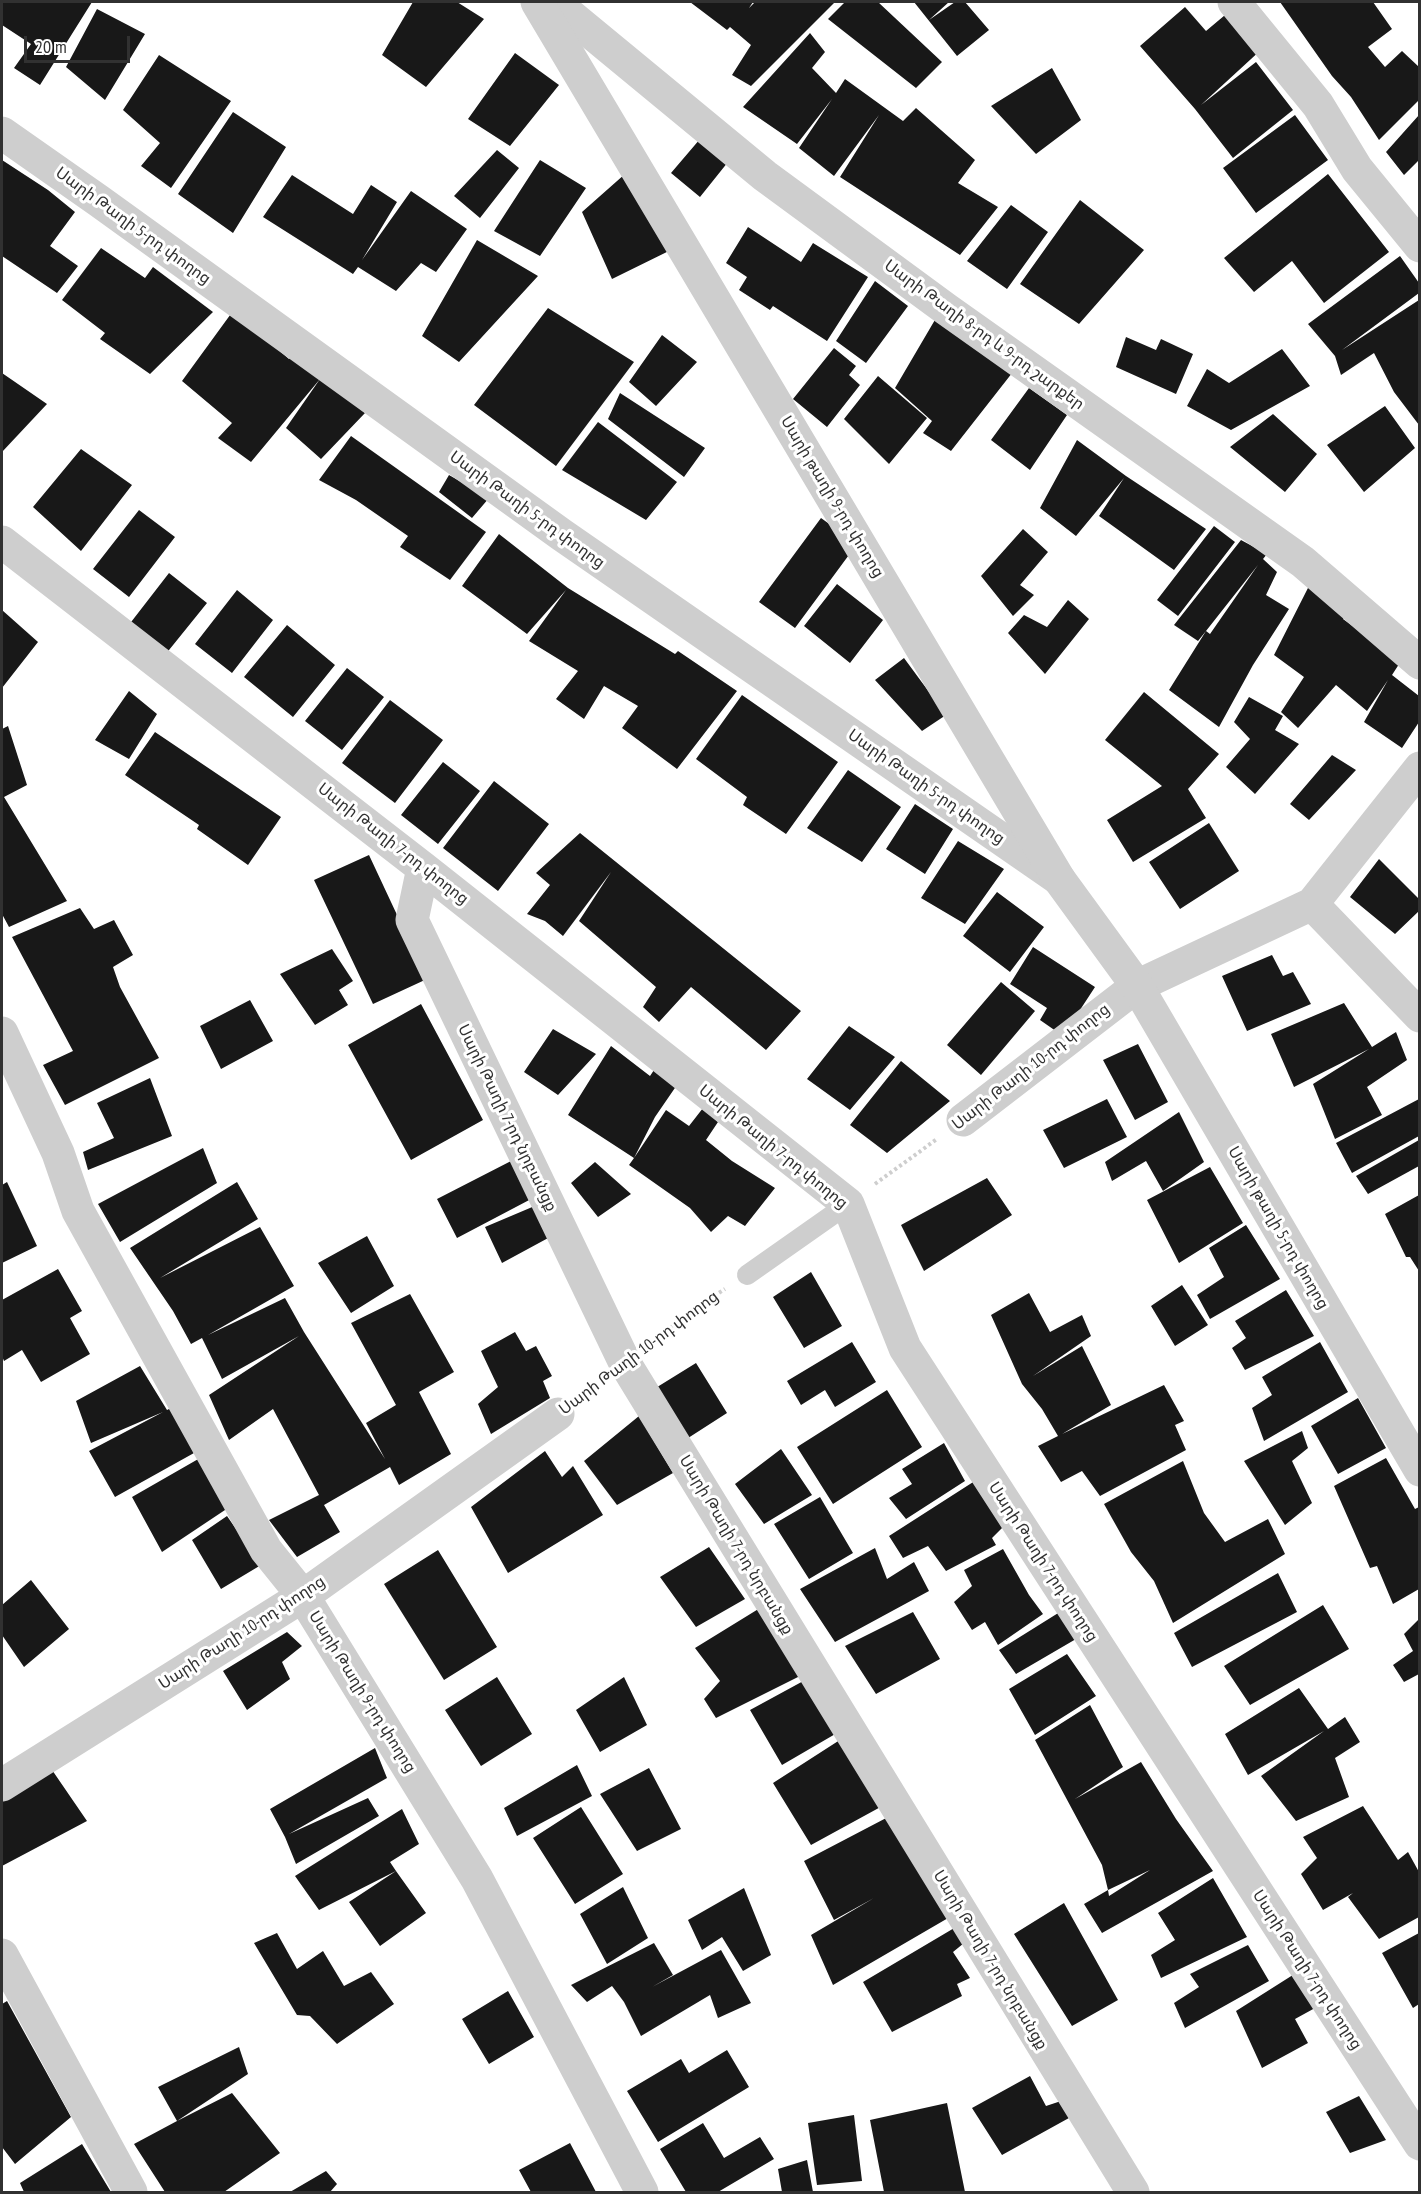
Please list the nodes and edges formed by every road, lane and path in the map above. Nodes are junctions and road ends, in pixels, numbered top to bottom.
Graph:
1 (537, 2) edge
2 (554, 2) edge
3 (1234, 2) edge
4 (2, 133) edge
5 (1419, 246) edge
6 (2, 542) edge
7 (1419, 663) edge
8 (1419, 768) edge
9 (423, 867) junction
10 (1059, 879) junction
11 (1312, 904) junction
12 (1137, 986) junction
13 (1419, 1016) edge
14 (2, 1033) edge
15 (963, 1120) joint
16 (848, 1204) junction
17 (747, 1275) joint
18 (626, 1365) junction
19 (558, 1414) joint
20 (1419, 1470) edge
21 (303, 1596) junction
22 (2, 1785) edge
23 (2, 1955) edge
24 (1419, 2144) edge
25 (130, 2193) edge
26 (642, 2193) edge
27 (1133, 2193) edge

1 - 10 street, Սարի թաղի 9-րդ փողոց
2 - 7 street, Սարի Թաղի 8-րդ և 9-րդ շարքեր
3 - 5 street
4 - 10 street, Սարի Թաղի 5-րդ փողոց
6 - 9 street, Սարի Թաղի 7-րդ փողոց
8 - 11 street, Սարի Թաղի 10-րդ փողոց
9 - 16 street, Սարի Թաղի 7-րդ փողոց
9 - 18 street, Սարի Թաղի 7-րդ նրբանցք
10 - 12 street, Սարի թաղի 9-րդ փողոց
11 - 12 street, Սարի Թաղի 10-րդ փողոց
11 - 13 street
12 - 15 street, Սարի Թաղի 10-րդ փողոց
12 - 20 street, Սարի թաղի 5-րդ փողոց
14 - 21 street, Սարի Թաղի 9-րդ փողոց
15 - 16 path, Սարի Թաղի 10-րդ փողոց
16 - 17 lane
16 - 24 street, Սարի Թաղի 7-րդ փողոց
17 - 18 path, Սարի Թաղի 10-րդ փողոց
18 - 19 path, Սարի Թաղի 10-րդ փողոց
18 - 27 street, Սարի Թաղի 7-րդ նրբանցք
19 - 21 street, Սարի Թաղի 10-րդ փողոց
21 - 22 street, Սարի Թաղի 10-րդ փողոց
21 - 26 street, Սարի Թաղի 9-րդ փողոց
23 - 25 street

